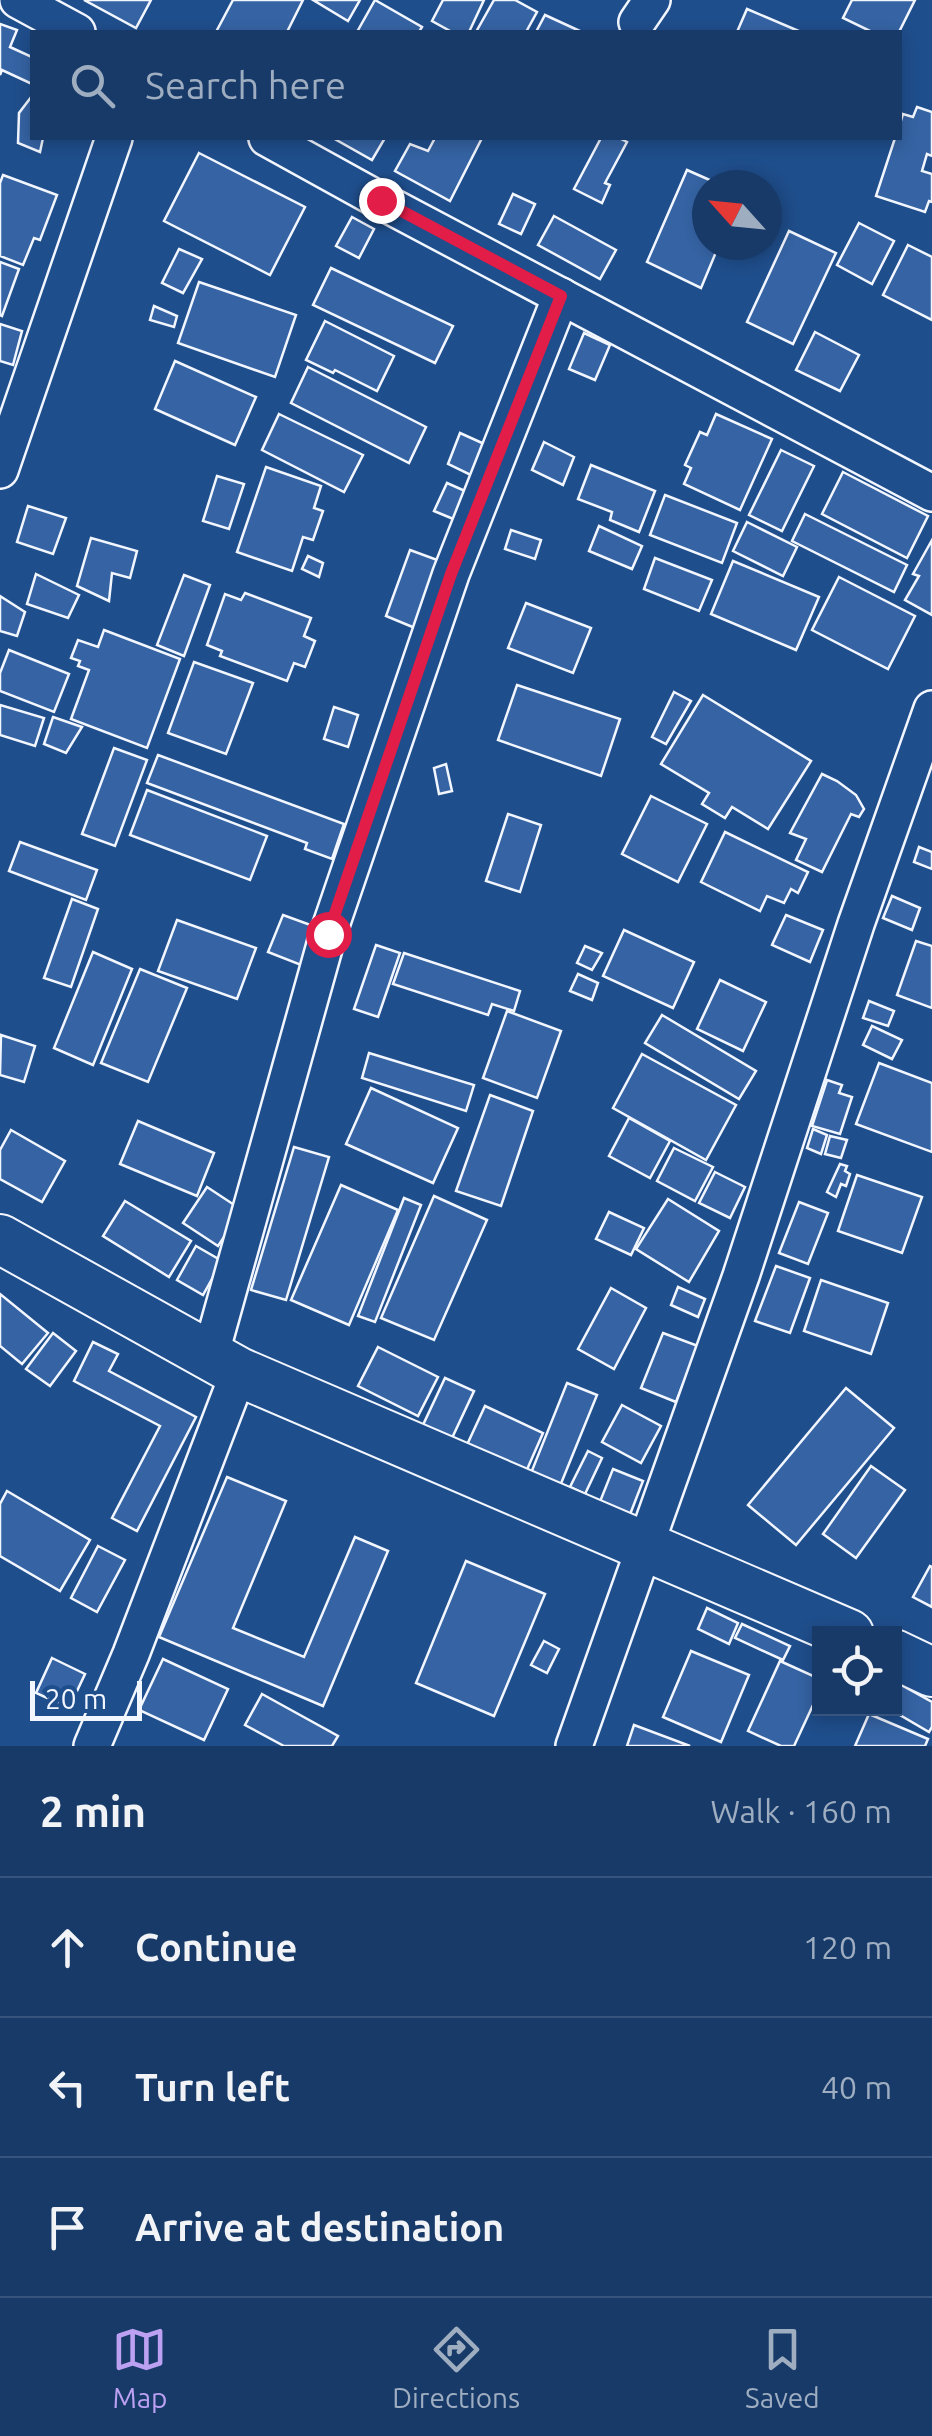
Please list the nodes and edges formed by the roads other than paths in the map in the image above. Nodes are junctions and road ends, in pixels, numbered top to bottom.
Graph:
1 (18, 0) edge
2 (73, 30) edge
3 (113, 140) edge
4 (271, 140) edge
5 (561, 296) junction
6 (0, 470) edge
7 (932, 493) edge
8 (932, 709) edge
9 (0, 1239) edge
10 (224, 1364) junction
11 (646, 1547) junction
12 (830, 1626) edge
13 (902, 1658) edge
14 (932, 1672) edge
15 (92, 1746) edge
16 (574, 1746) edge

1 - 2 street
3 - 6 street
4 - 5 street
5 - 7 street
5 - 10 street
8 - 11 street
9 - 10 street
10 - 11 street
10 - 15 street
11 - 12 street
11 - 16 street
13 - 14 street

